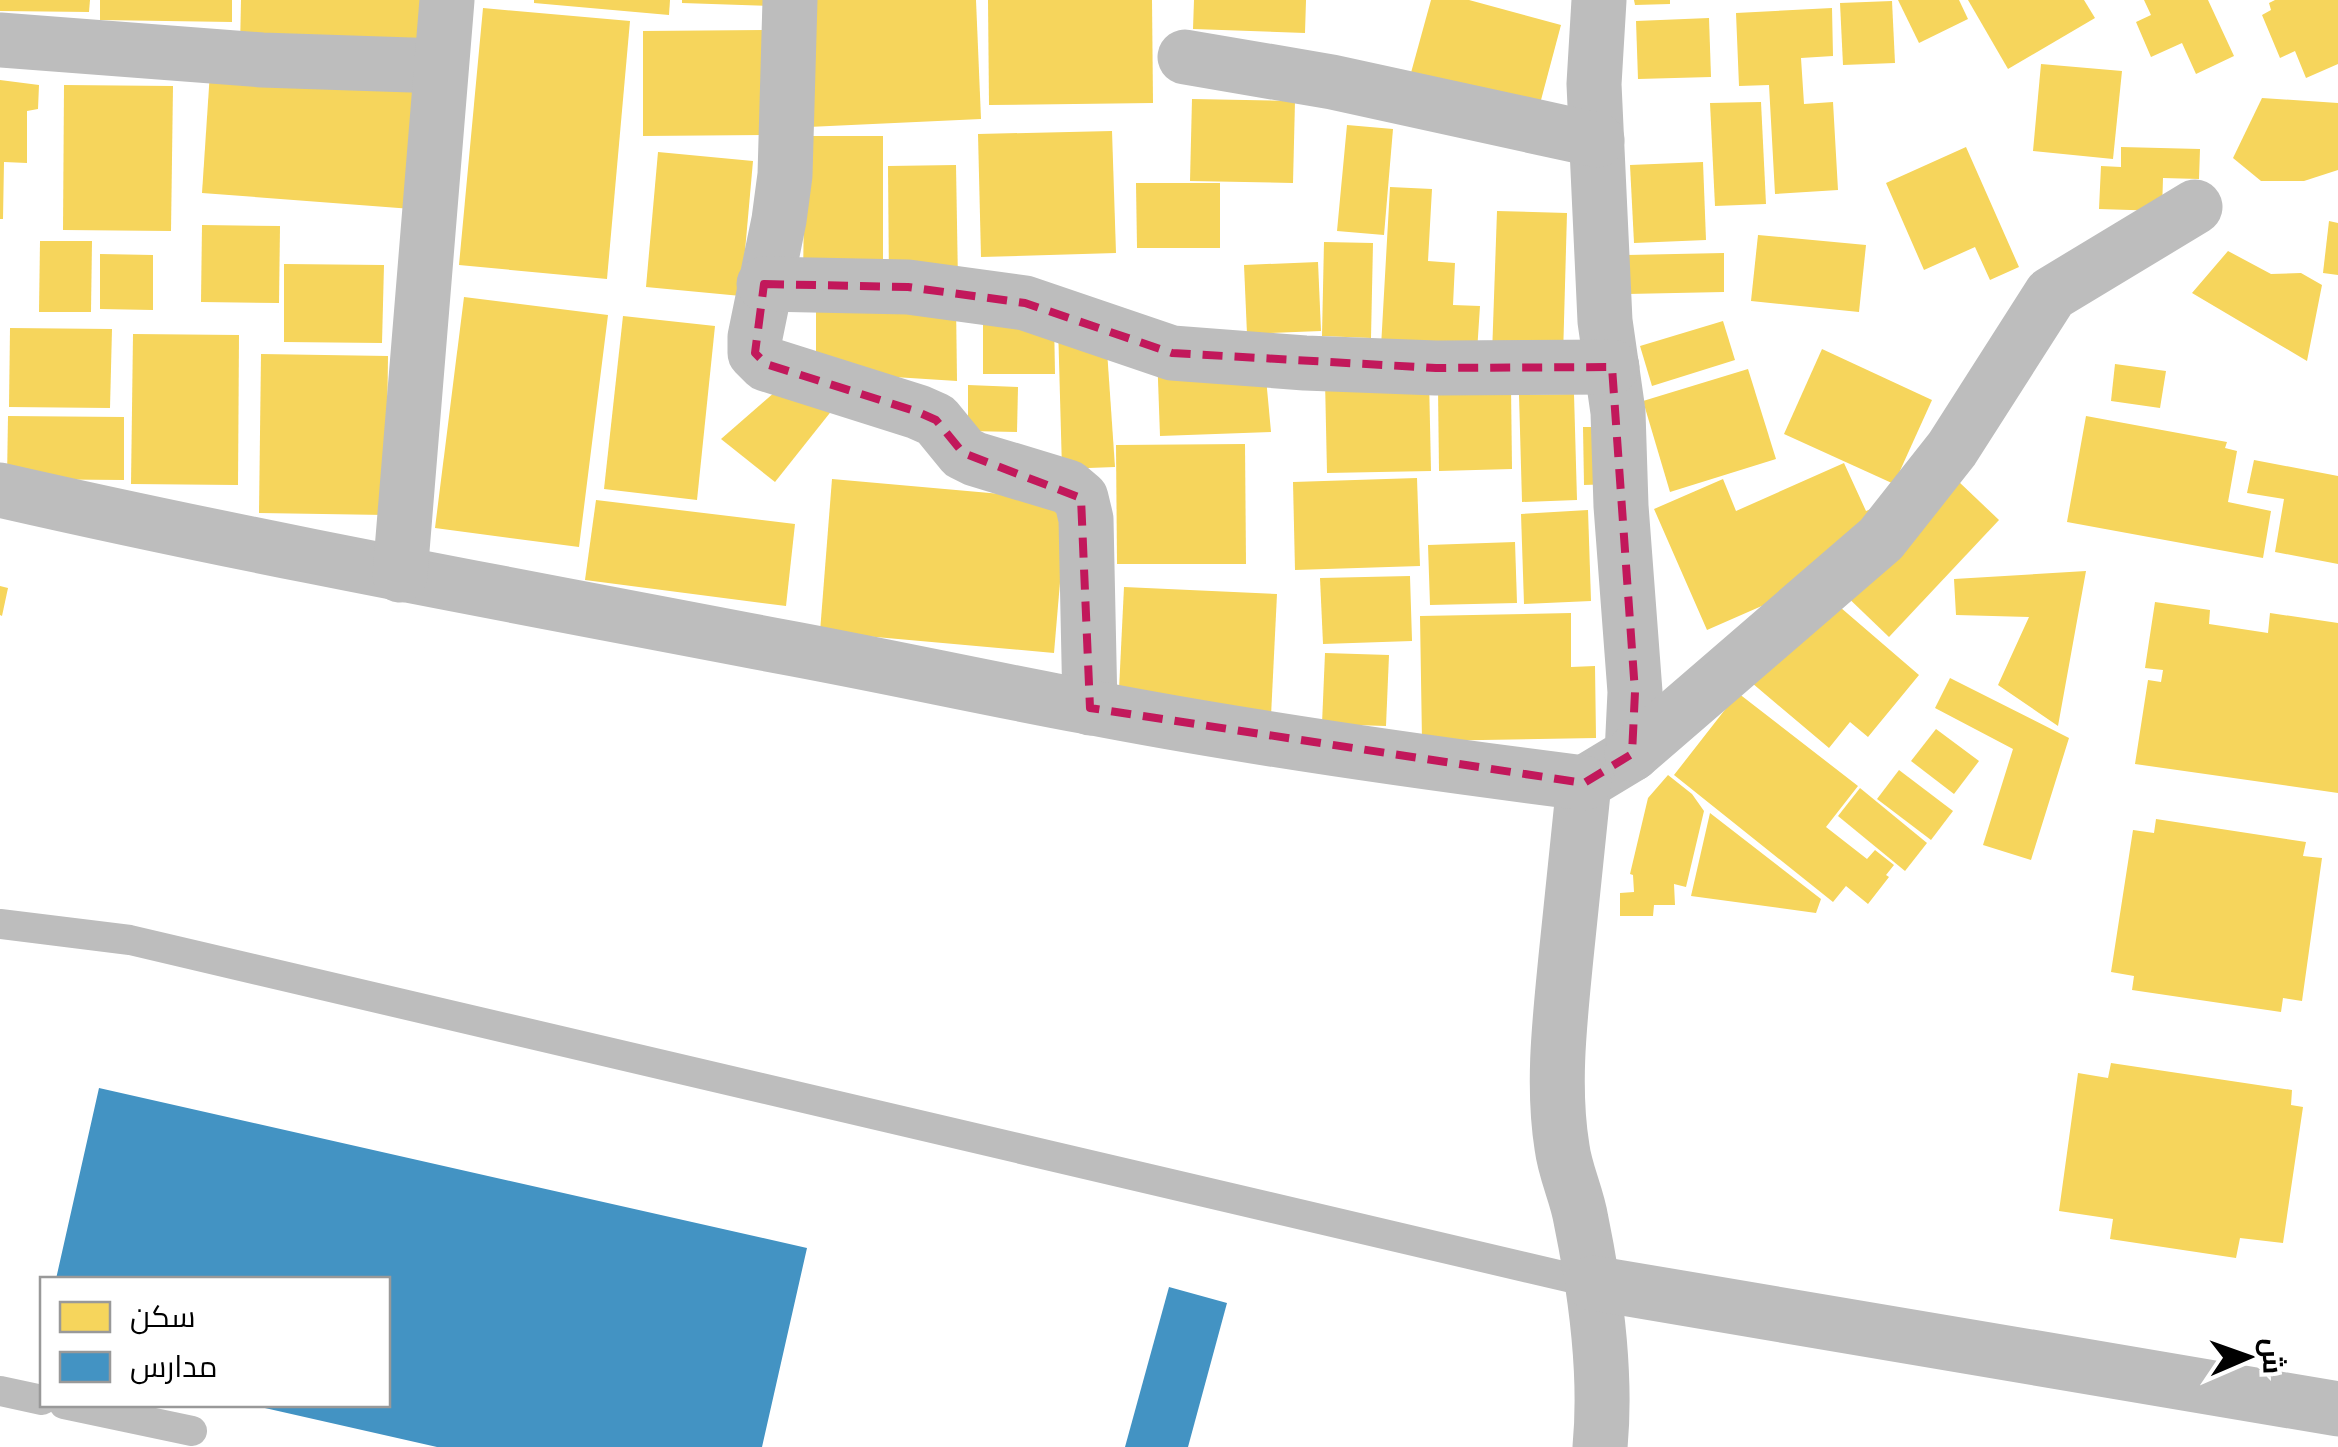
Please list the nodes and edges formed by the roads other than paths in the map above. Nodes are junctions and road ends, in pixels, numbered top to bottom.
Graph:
1 (447, 0) edge
2 (790, 0) edge
3 (1599, 0) edge
4 (0, 40) edge
5 (1185, 57) dead end
6 (441, 66) junction
7 (1597, 140) junction
8 (2195, 208) dead end
9 (764, 284) junction
10 (1612, 367) junction
11 (0, 490) edge
12 (400, 575) junction
13 (1090, 708) junction
14 (1632, 754) junction
15 (1584, 783) junction
16 (0, 924) edge
17 (1593, 1283) junction
18 (0, 1391) edge
19 (40, 1400) edge
20 (78, 1407) edge
21 (2338, 1409) edge
22 (192, 1431) dead end
23 (1600, 1447) edge

1 - 6 street
2 - 9 street
3 - 7 street
4 - 6 street
5 - 7 street
6 - 12 street
7 - 10 street
8 - 14 street
9 - 10 street
9 - 13 street
10 - 14 street
11 - 12 street
12 - 13 street
13 - 15 street
14 - 15 street
15 - 17 street
16 - 17 lane
17 - 21 street
17 - 23 street
18 - 19 lane
20 - 22 lane

